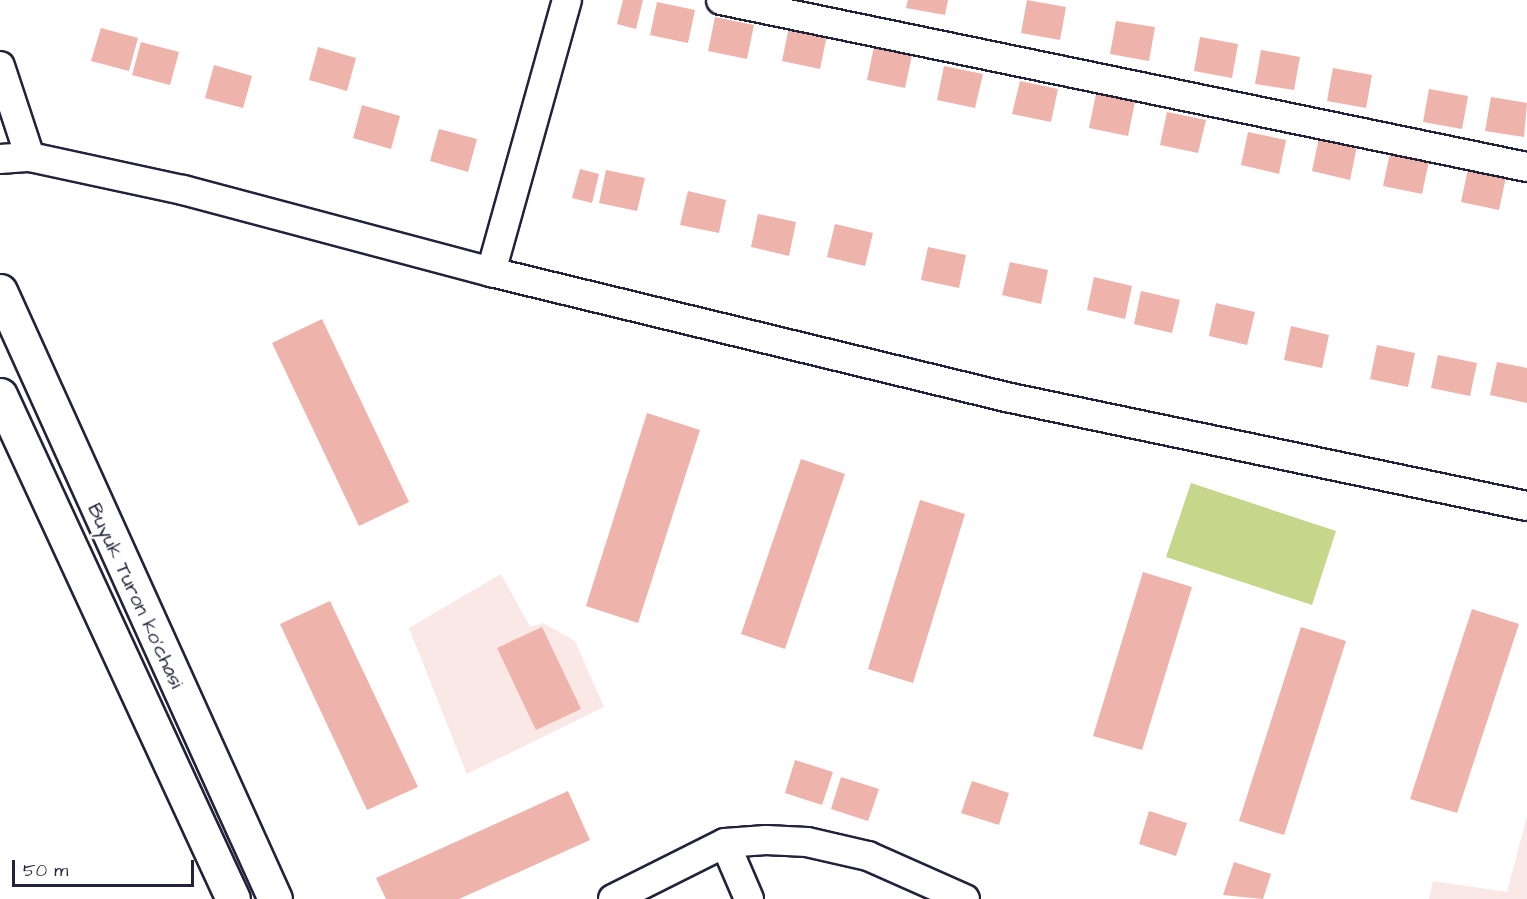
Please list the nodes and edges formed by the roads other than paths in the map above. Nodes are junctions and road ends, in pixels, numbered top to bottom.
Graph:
1 (567, 0) edge
2 (739, 2) edge
3 (0, 66) edge
4 (30, 157) junction
5 (0, 159) edge
6 (1527, 167) edge
7 (491, 272) junction
8 (0, 291) edge
9 (0, 395) edge
10 (1527, 506) edge
11 (725, 843) junction
12 (233, 899) edge
13 (275, 899) edge
14 (613, 899) edge
15 (749, 899) edge
16 (964, 899) edge

1 - 7 street
2 - 6 street
3 - 4 street
4 - 5 street
4 - 7 street
7 - 10 street
8 - 13 main road, Buyuk Turon ko'chasi
9 - 12 main road, Buyuk Turon ko'chasi
11 - 14 street
11 - 15 street
11 - 16 street

